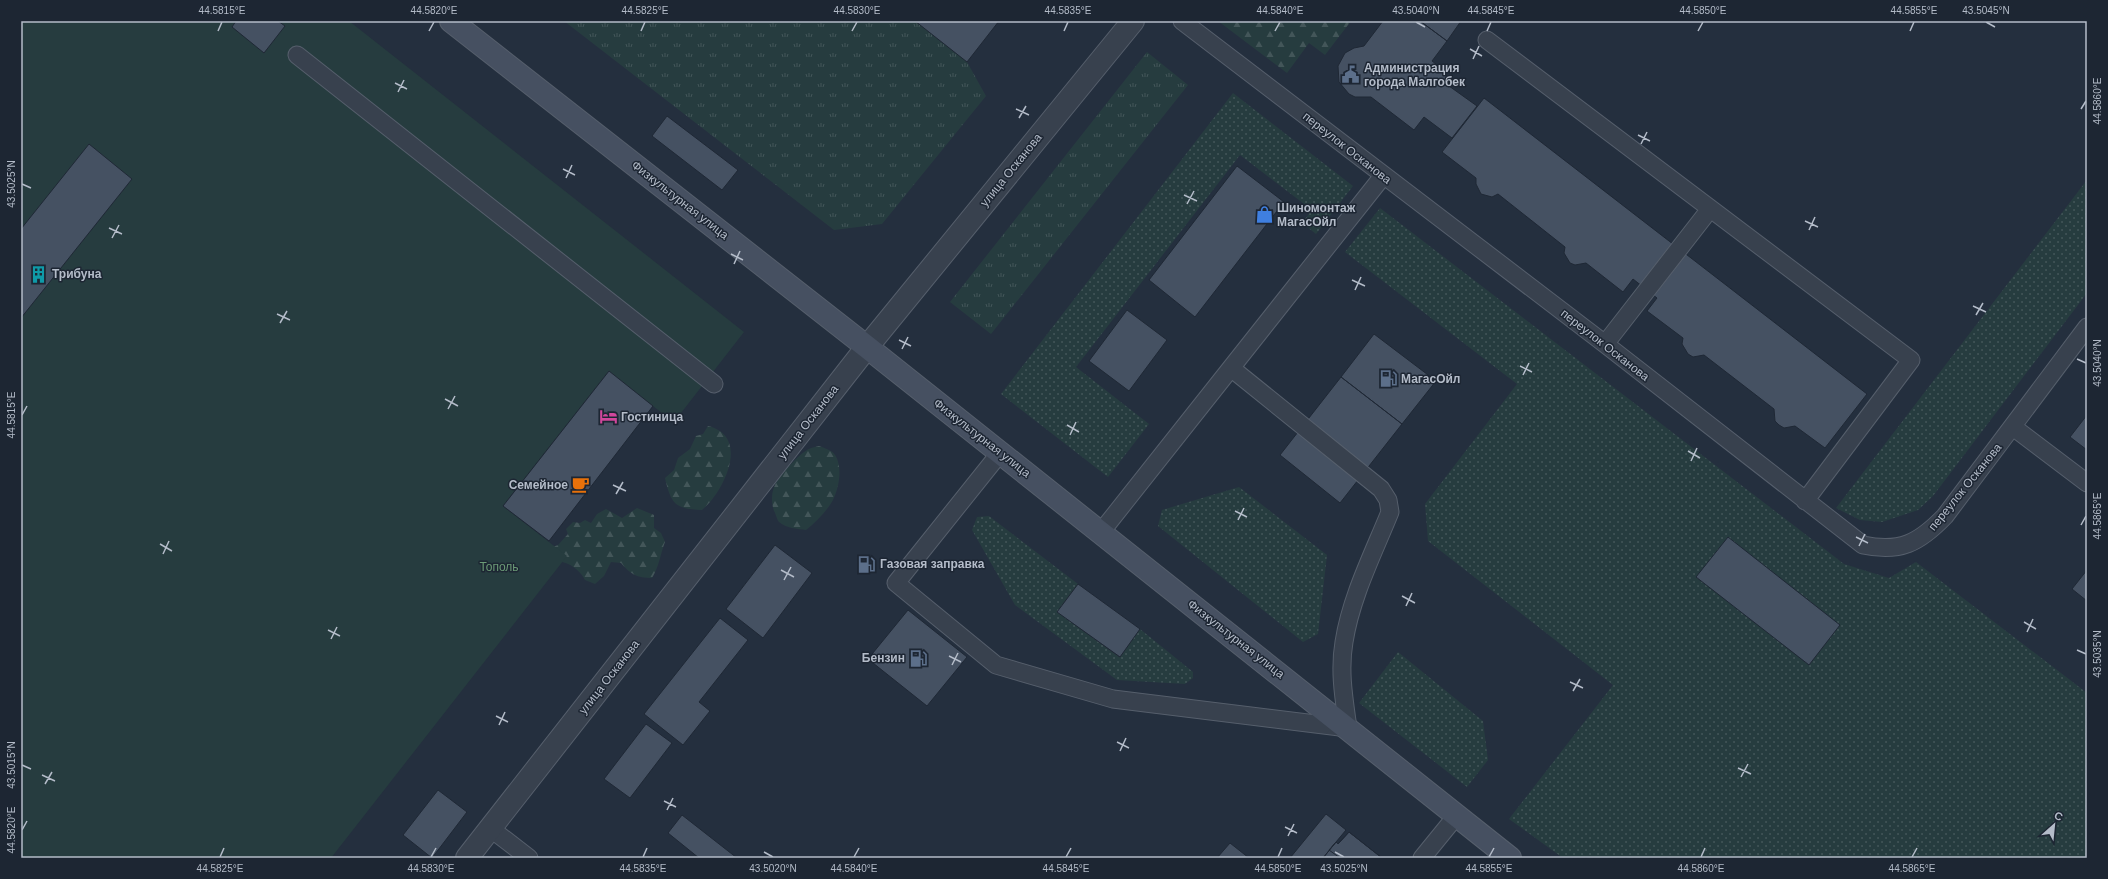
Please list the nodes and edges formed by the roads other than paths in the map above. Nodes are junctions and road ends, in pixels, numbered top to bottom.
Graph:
1 (451, 21) edge
2 (1133, 21) edge
3 (1182, 21) edge
4 (1487, 40) dead end
5 (297, 55) dead end
6 (1382, 176) junction
7 (1710, 209) junction
8 (2087, 327) edge
9 (1605, 344) junction
10 (867, 347) junction
11 (1231, 368) junction
12 (714, 384) dead end
13 (2013, 427) junction
14 (1000, 453) junction
15 (2087, 483) edge
16 (1805, 501) junction
17 (1101, 532) junction
18 (1348, 728) junction
19 (1457, 815) junction
20 (490, 828) junction
21 (467, 858) edge
22 (529, 858) edge
23 (1422, 858) edge
24 (1510, 858) edge

1 - 10 main road, Физкультурная улица
2 - 10 street, улица Осканова
3 - 6 lane, переулок Осканова
4 - 7 lane
5 - 12 lane
6 - 9 lane, переулок Осканова
6 - 11 lane
7 - 9 lane
7 - 16 lane
8 - 13 lane, переулок Осканова
9 - 16 lane, переулок Осканова
10 - 14 main road, Физкультурная улица
10 - 20 street, улица Осканова
11 - 17 lane
11 - 18 lane
13 - 15 lane
13 - 16 lane, переулок Осканова
14 - 17 main road, Физкультурная улица
14 - 18 lane
17 - 18 main road, Физкультурная улица
18 - 19 main road, Физкультурная улица
19 - 23 lane
19 - 24 main road, Физкультурная улица
20 - 21 street, улица Осканова
20 - 22 lane

